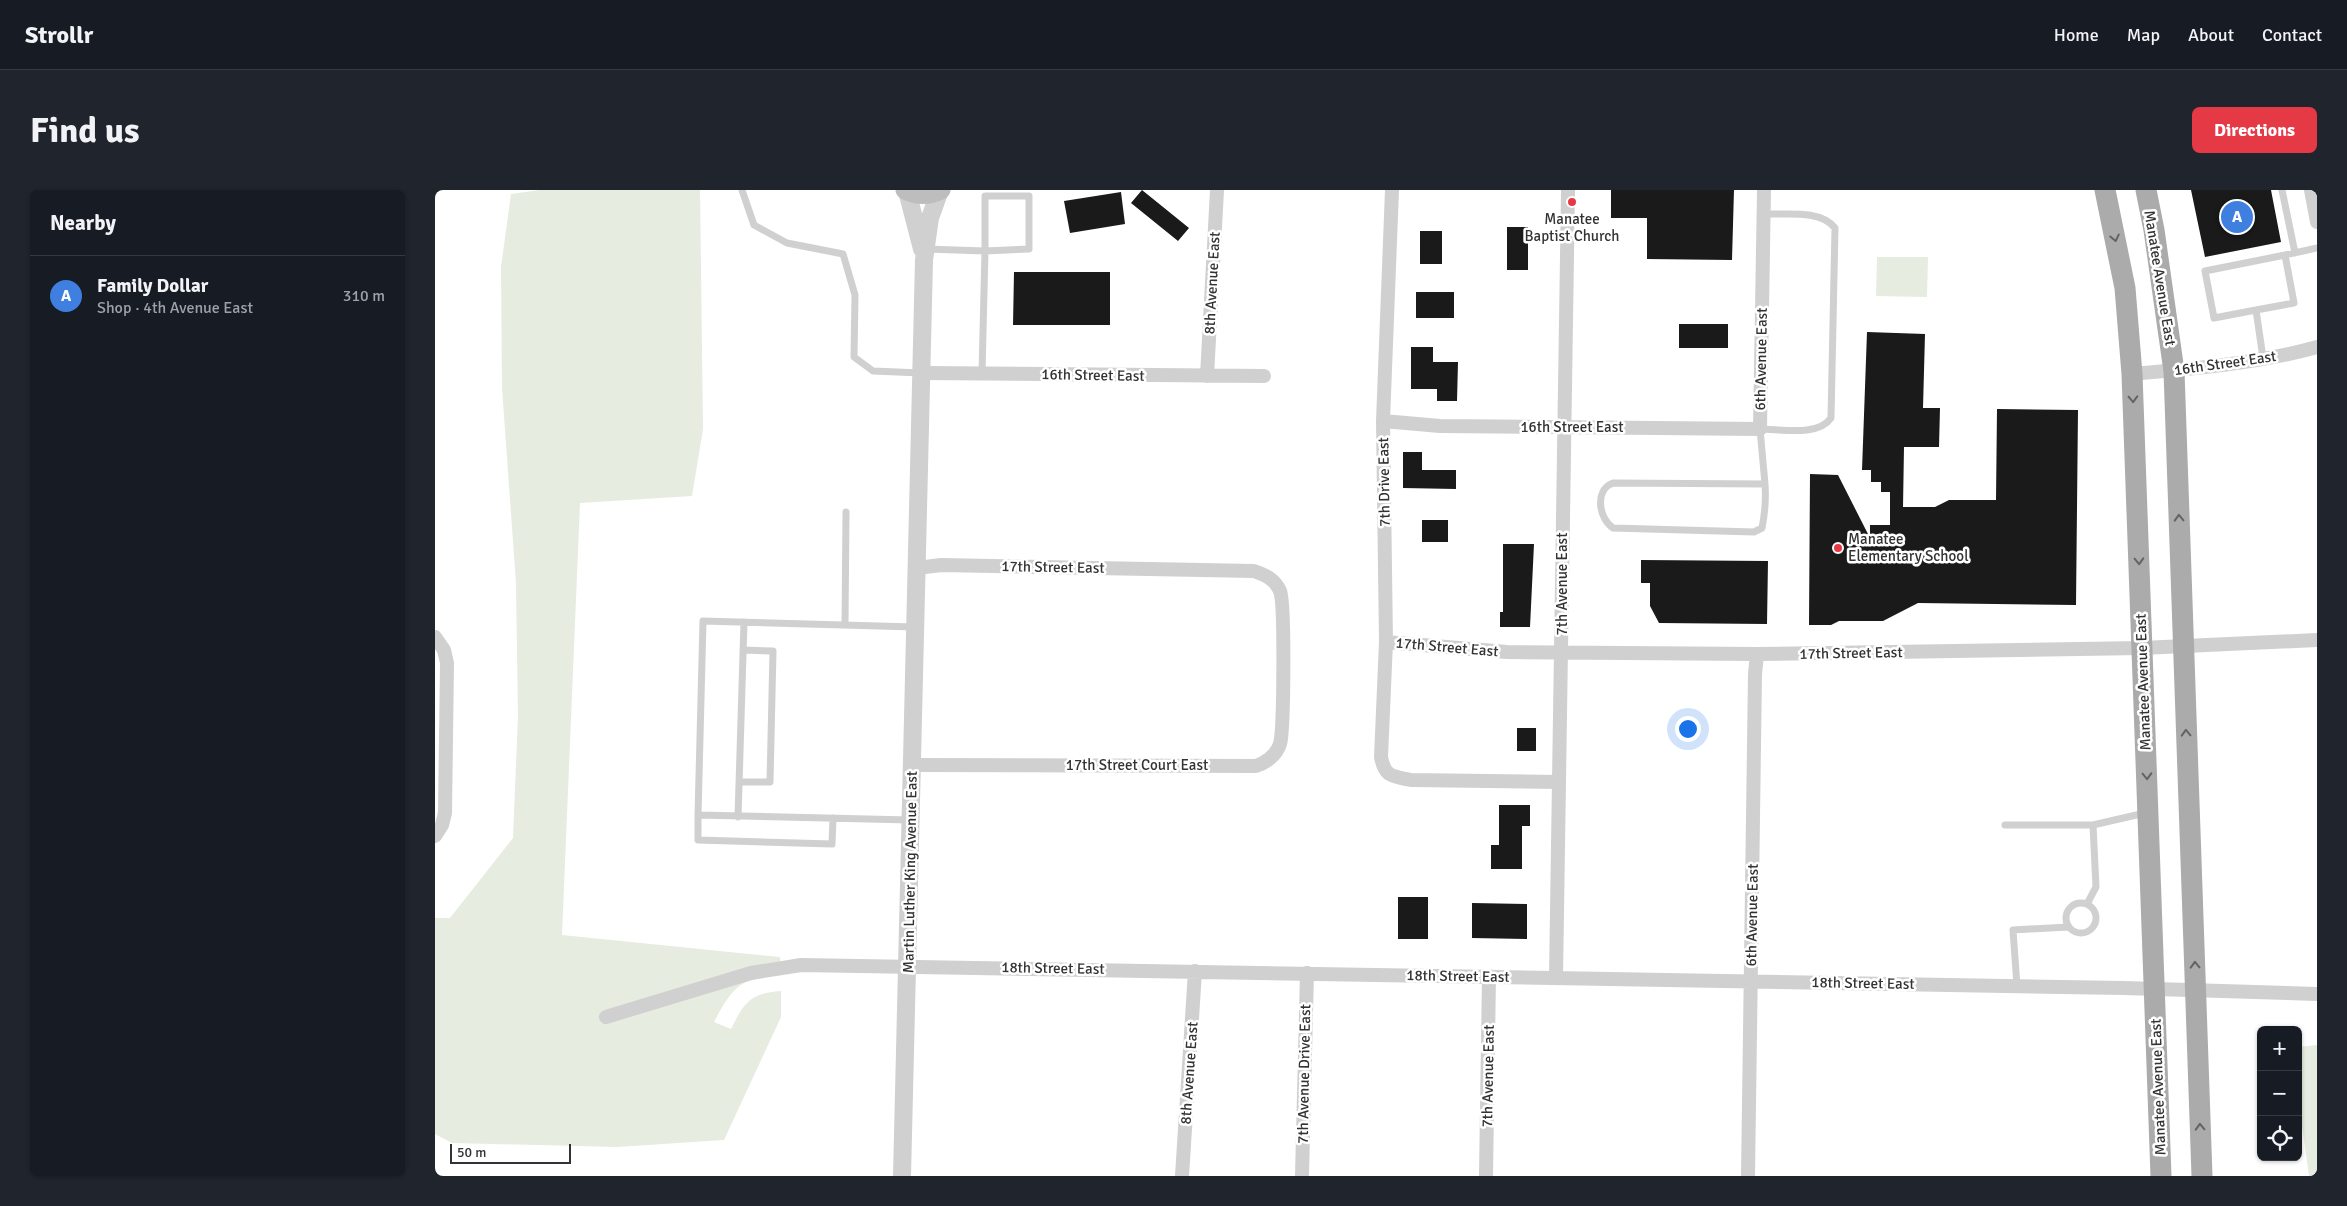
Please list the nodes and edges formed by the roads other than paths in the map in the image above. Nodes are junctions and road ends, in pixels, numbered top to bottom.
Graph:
1 (742, 190) edge
2 (906, 190) edge
3 (940, 190) edge
4 (1217, 190) edge
5 (1392, 190) edge
6 (1568, 190) edge
7 (1764, 190) edge
8 (2105, 190) edge
9 (2146, 190) edge
10 (2282, 190) edge
11 (2311, 190) edge
12 (1763, 214) junction
13 (2317, 222) edge
14 (2317, 248) edge
15 (985, 251) junction
16 (2295, 253) junction
17 (925, 254) junction
18 (2285, 255) junction
19 (2256, 310) junction
20 (2317, 347) edge
21 (2263, 358) junction
22 (2174, 371) junction
23 (922, 373) junction
24 (983, 373) junction
25 (2132, 374) junction
26 (1207, 376) junction
27 (1264, 376) dead end
28 (1383, 421) junction
29 (1563, 427) junction
30 (1760, 429) junction
31 (1765, 484) junction
32 (846, 512) dead end
33 (917, 568) junction
34 (744, 622) junction
35 (845, 625) junction
36 (916, 627) junction
37 (435, 637) edge
38 (2317, 640) edge
39 (1386, 642) junction
40 (2183, 646) junction
41 (2141, 648) junction
42 (743, 650) junction
43 (1561, 651) junction
44 (1757, 654) junction
45 (1282, 672) joint
46 (912, 765) junction
47 (739, 782) junction
48 (1559, 782) junction
49 (2148, 813) junction
50 (698, 815) junction
51 (738, 817) junction
52 (833, 818) junction
53 (911, 820) junction
54 (2005, 825) dead end
55 (2093, 825) junction
56 (435, 836) edge
57 (2087, 904) junction
58 (2068, 927) junction
59 (907, 967) junction
60 (1195, 971) junction
61 (1307, 973) junction
62 (1489, 976) junction
63 (1556, 978) junction
64 (1751, 981) junction
65 (2017, 986) junction
66 (2155, 988) junction
67 (2196, 992) junction
68 (2317, 994) edge
69 (606, 1017) dead end
70 (902, 1176) edge
71 (1182, 1176) edge
72 (1302, 1176) edge
73 (1487, 1176) edge
74 (1748, 1176) edge
75 (2161, 1176) edge
76 (2202, 1176) edge

1 - 23 lane
2 - 3 main road
2 - 17 street
3 - 17 street
4 - 26 street, 8th Avenue East
5 - 28 street, 7th Drive East
6 - 29 street, 7th Avenue East
7 - 12 street, 6th Avenue East
8 -> 25 main road, Manatee Avenue East
9 - 22 main road, Manatee Avenue East
10 - 16 lane
11 - 13 street
12 - 30 street, 6th Avenue East
12 - 30 lane
14 - 16 lane
15 - 15 lane
15 - 17 lane
15 - 24 lane
16 - 18 lane
17 - 23 street, Martin Luther King Avenue East
18 - 19 lane
18 - 19 lane
19 - 21 lane
20 - 21 street, 16th Street East
21 - 22 street, 16th Street East
22 - 25 street, 16th Street East
40 -> 22 main road, Manatee Avenue East
23 - 24 street, 16th Street East
23 - 33 street, Martin Luther King Avenue East
24 - 26 street, 16th Street East
25 -> 41 main road, Manatee Avenue East
26 - 27 street, 16th Street East
28 - 29 street, 16th Street East
28 - 39 street, 7th Drive East
29 - 30 street, 16th Street East
29 - 43 street, 7th Avenue East
30 - 31 lane, 6th Avenue East
31 - 31 lane, 6th Avenue East
32 - 35 lane
33 - 36 street, Martin Luther King Avenue East
33 - 45 street, 17th Street East
34 - 35 lane
34 - 42 lane
34 - 50 lane
35 - 36 lane
36 - 46 street, Martin Luther King Avenue East
37 - 56 street
38 - 40 street, 17th Street East
39 - 43 street, 17th Street East
39 - 48 street, 7th Drive East
40 - 41 street, 17th Street East
67 -> 40 main road, Manatee Avenue East
41 - 44 street, 17th Street East
41 -> 49 main road, Manatee Avenue East
42 - 47 lane
42 - 47 lane
43 - 44 street, 17th Street East
43 - 48 street, 7th Avenue East
44 - 64 street, 6th Avenue East
45 - 46 street, 17th Street Court East
46 - 53 street, Martin Luther King Avenue East
47 - 51 lane
48 - 63 street, 7th Avenue East
49 - 55 lane
49 - 66 main road, Manatee Avenue East
50 - 51 lane
50 - 52 lane
51 - 52 lane
52 - 53 lane
53 - 59 street, Martin Luther King Avenue East
54 - 55 lane
55 - 57 lane
57 - 58 lane
57 - 58 lane
58 - 65 lane
59 - 60 street, 18th Street East
59 - 69 street, 18th Street East
59 - 70 street, Martin Luther King Avenue East
60 - 61 street, 18th Street East
60 - 71 street, 8th Avenue East
61 - 62 street, 18th Street East
61 - 72 street, 7th Avenue Drive East
62 - 63 street, 18th Street East
62 - 73 street, 7th Avenue East
63 - 64 street, 18th Street East
64 - 65 street, 18th Street East
64 - 74 street, 6th Avenue East
65 - 66 street, 18th Street East
66 - 67 street, 18th Street East
66 - 75 main road, Manatee Avenue East
67 - 68 street, 18th Street East
76 -> 67 main road, Manatee Avenue East

